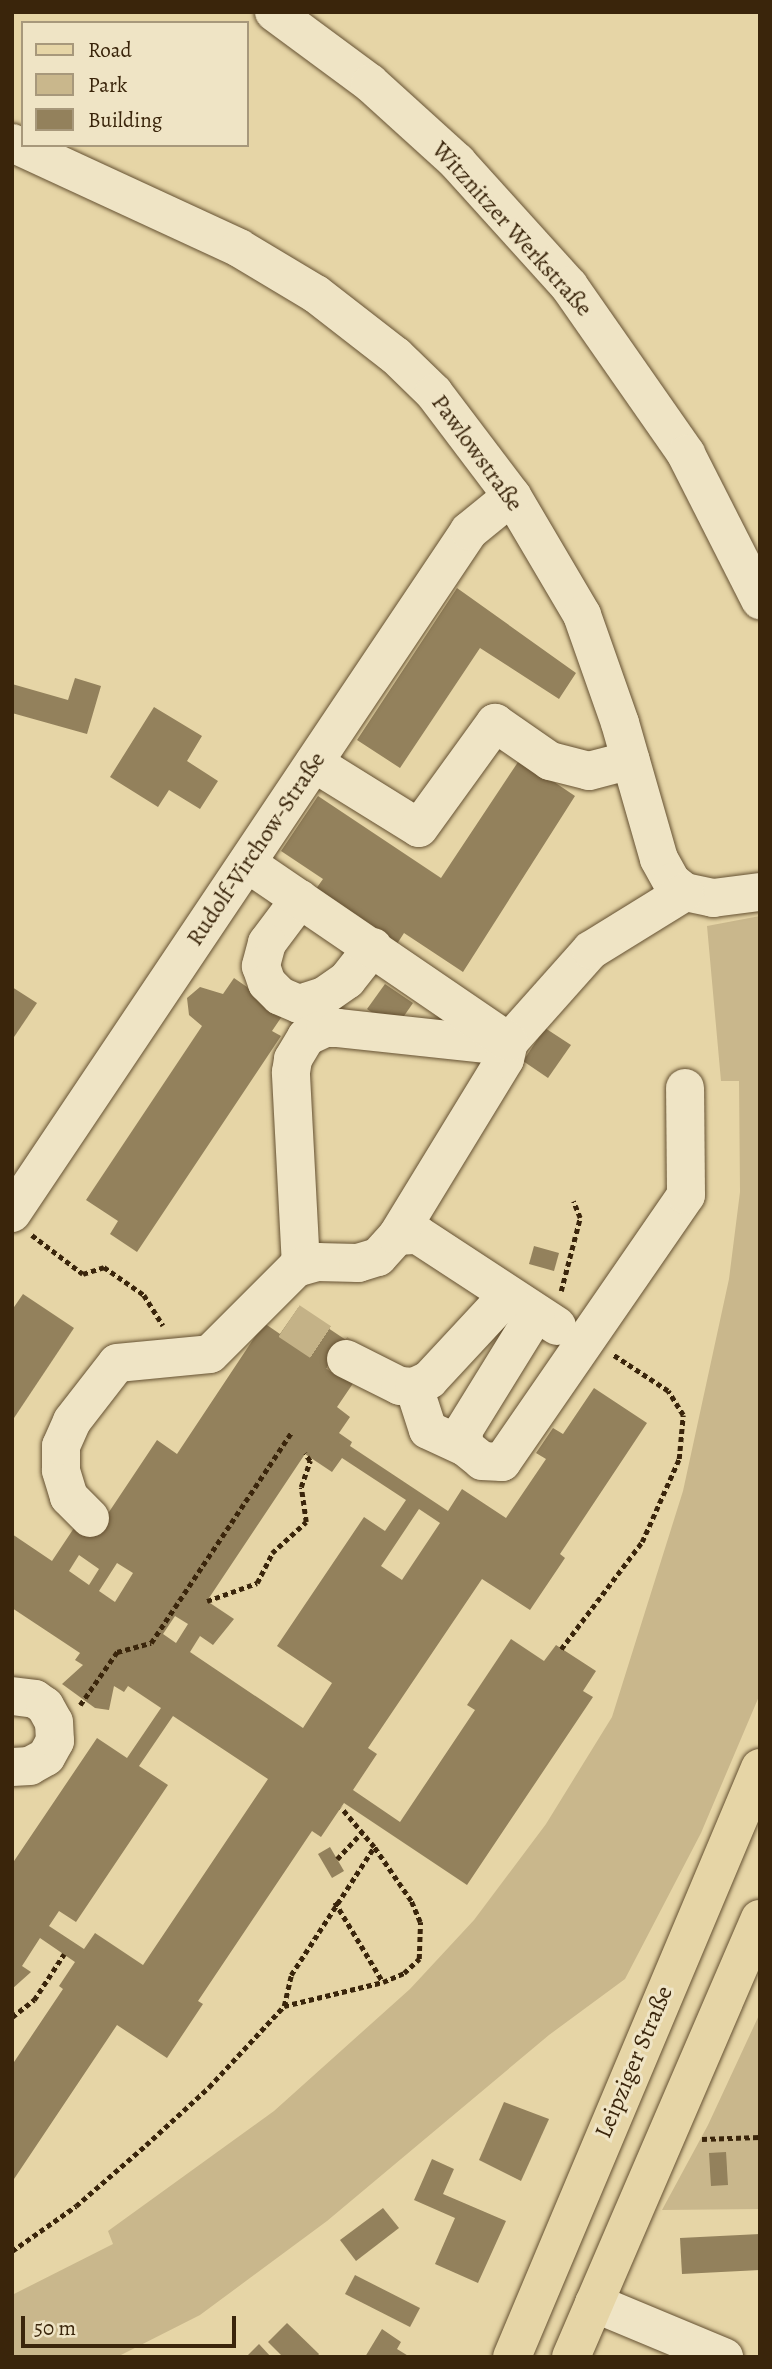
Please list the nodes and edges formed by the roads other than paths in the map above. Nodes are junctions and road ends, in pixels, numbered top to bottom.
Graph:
1 (274, 12) edge
2 (12, 143) edge
3 (512, 495) junction
4 (760, 600) edge
5 (631, 760) junction
6 (314, 763) junction
7 (247, 863) junction
8 (685, 892) junction
9 (760, 892) edge
10 (300, 899) junction
11 (373, 947) junction
12 (509, 1042) junction
13 (685, 1088) dead end
14 (17, 1221) edge
15 (397, 1236) junction
16 (301, 1266) junction
17 (531, 1310) junction
18 (584, 1339) junction
19 (346, 1359) tunnel mouth
20 (414, 1387) junction
21 (465, 1447) junction
22 (90, 1518) dead end
23 (12, 1696) edge
24 (12, 1767) edge
25 (760, 1768) edge
26 (758, 1925) edge
27 (594, 2303) junction
28 (512, 2357) edge
29 (571, 2357) edge
30 (724, 2357) edge

1 - 4 street, Witznitzer Werkstraße
2 - 3 street, Pawlowstraße
3 - 5 street, Pawlowstraße
3 - 6 street, Rudolf-Virchow-Straße
5 - 6 street
5 - 8 street, Pawlowstraße
6 - 7 street, Rudolf-Virchow-Straße
7 - 10 street
7 - 14 street, Rudolf-Virchow-Straße
8 - 9 street
8 - 12 street
10 - 11 street
10 - 11 street
11 - 12 street
12 - 15 street
12 - 16 street
13 - 18 street
15 - 16 street
15 - 17 street
16 - 22 street
17 - 18 street
17 - 20 street
17 - 21 street
18 - 21 street
19 - 20 street
20 - 21 street
23 - 24 street
25 - 28 main road, Leipziger Straße
26 - 27 main road
27 - 29 main road
27 - 30 street

